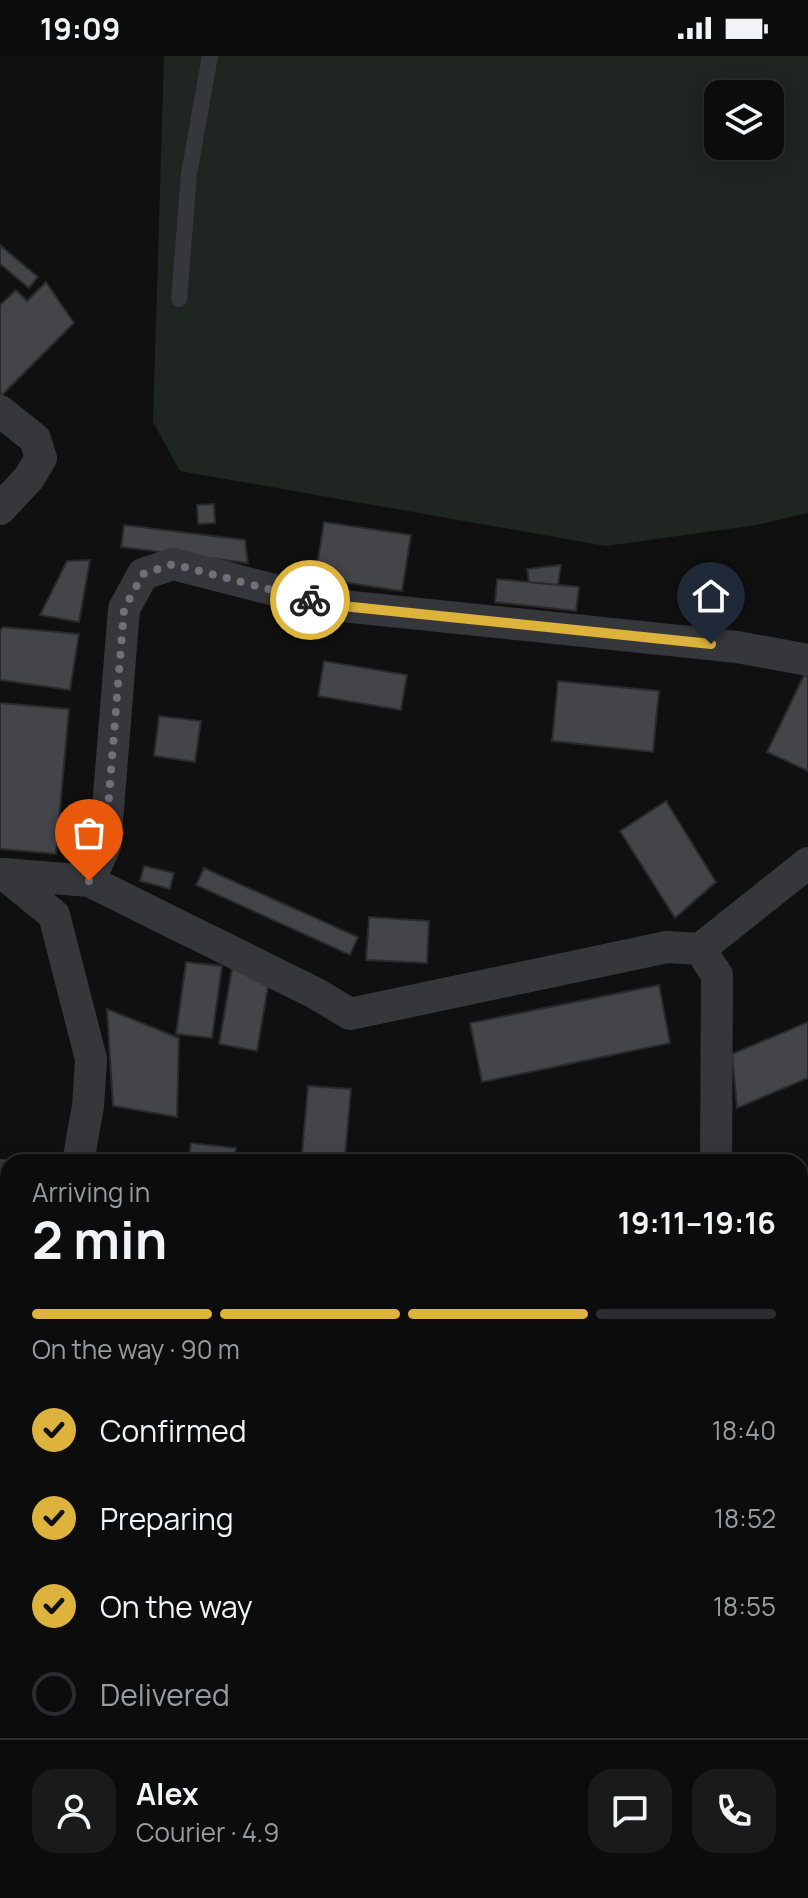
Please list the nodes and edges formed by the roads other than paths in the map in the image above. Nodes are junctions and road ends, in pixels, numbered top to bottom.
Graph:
1 (210, 56) edge
2 (179, 299) dead end
3 (0, 411) edge
4 (0, 509) edge
5 (808, 660) edge
6 (808, 863) edge
7 (2, 874) edge
8 (89, 881) junction
9 (700, 949) junction
10 (79, 1154) edge
11 (716, 1154) edge

1 - 2 lane
3 - 4 street
5 - 8 street
6 - 9 street
7 - 8 street
7 - 10 street
8 - 9 street
9 - 11 street

